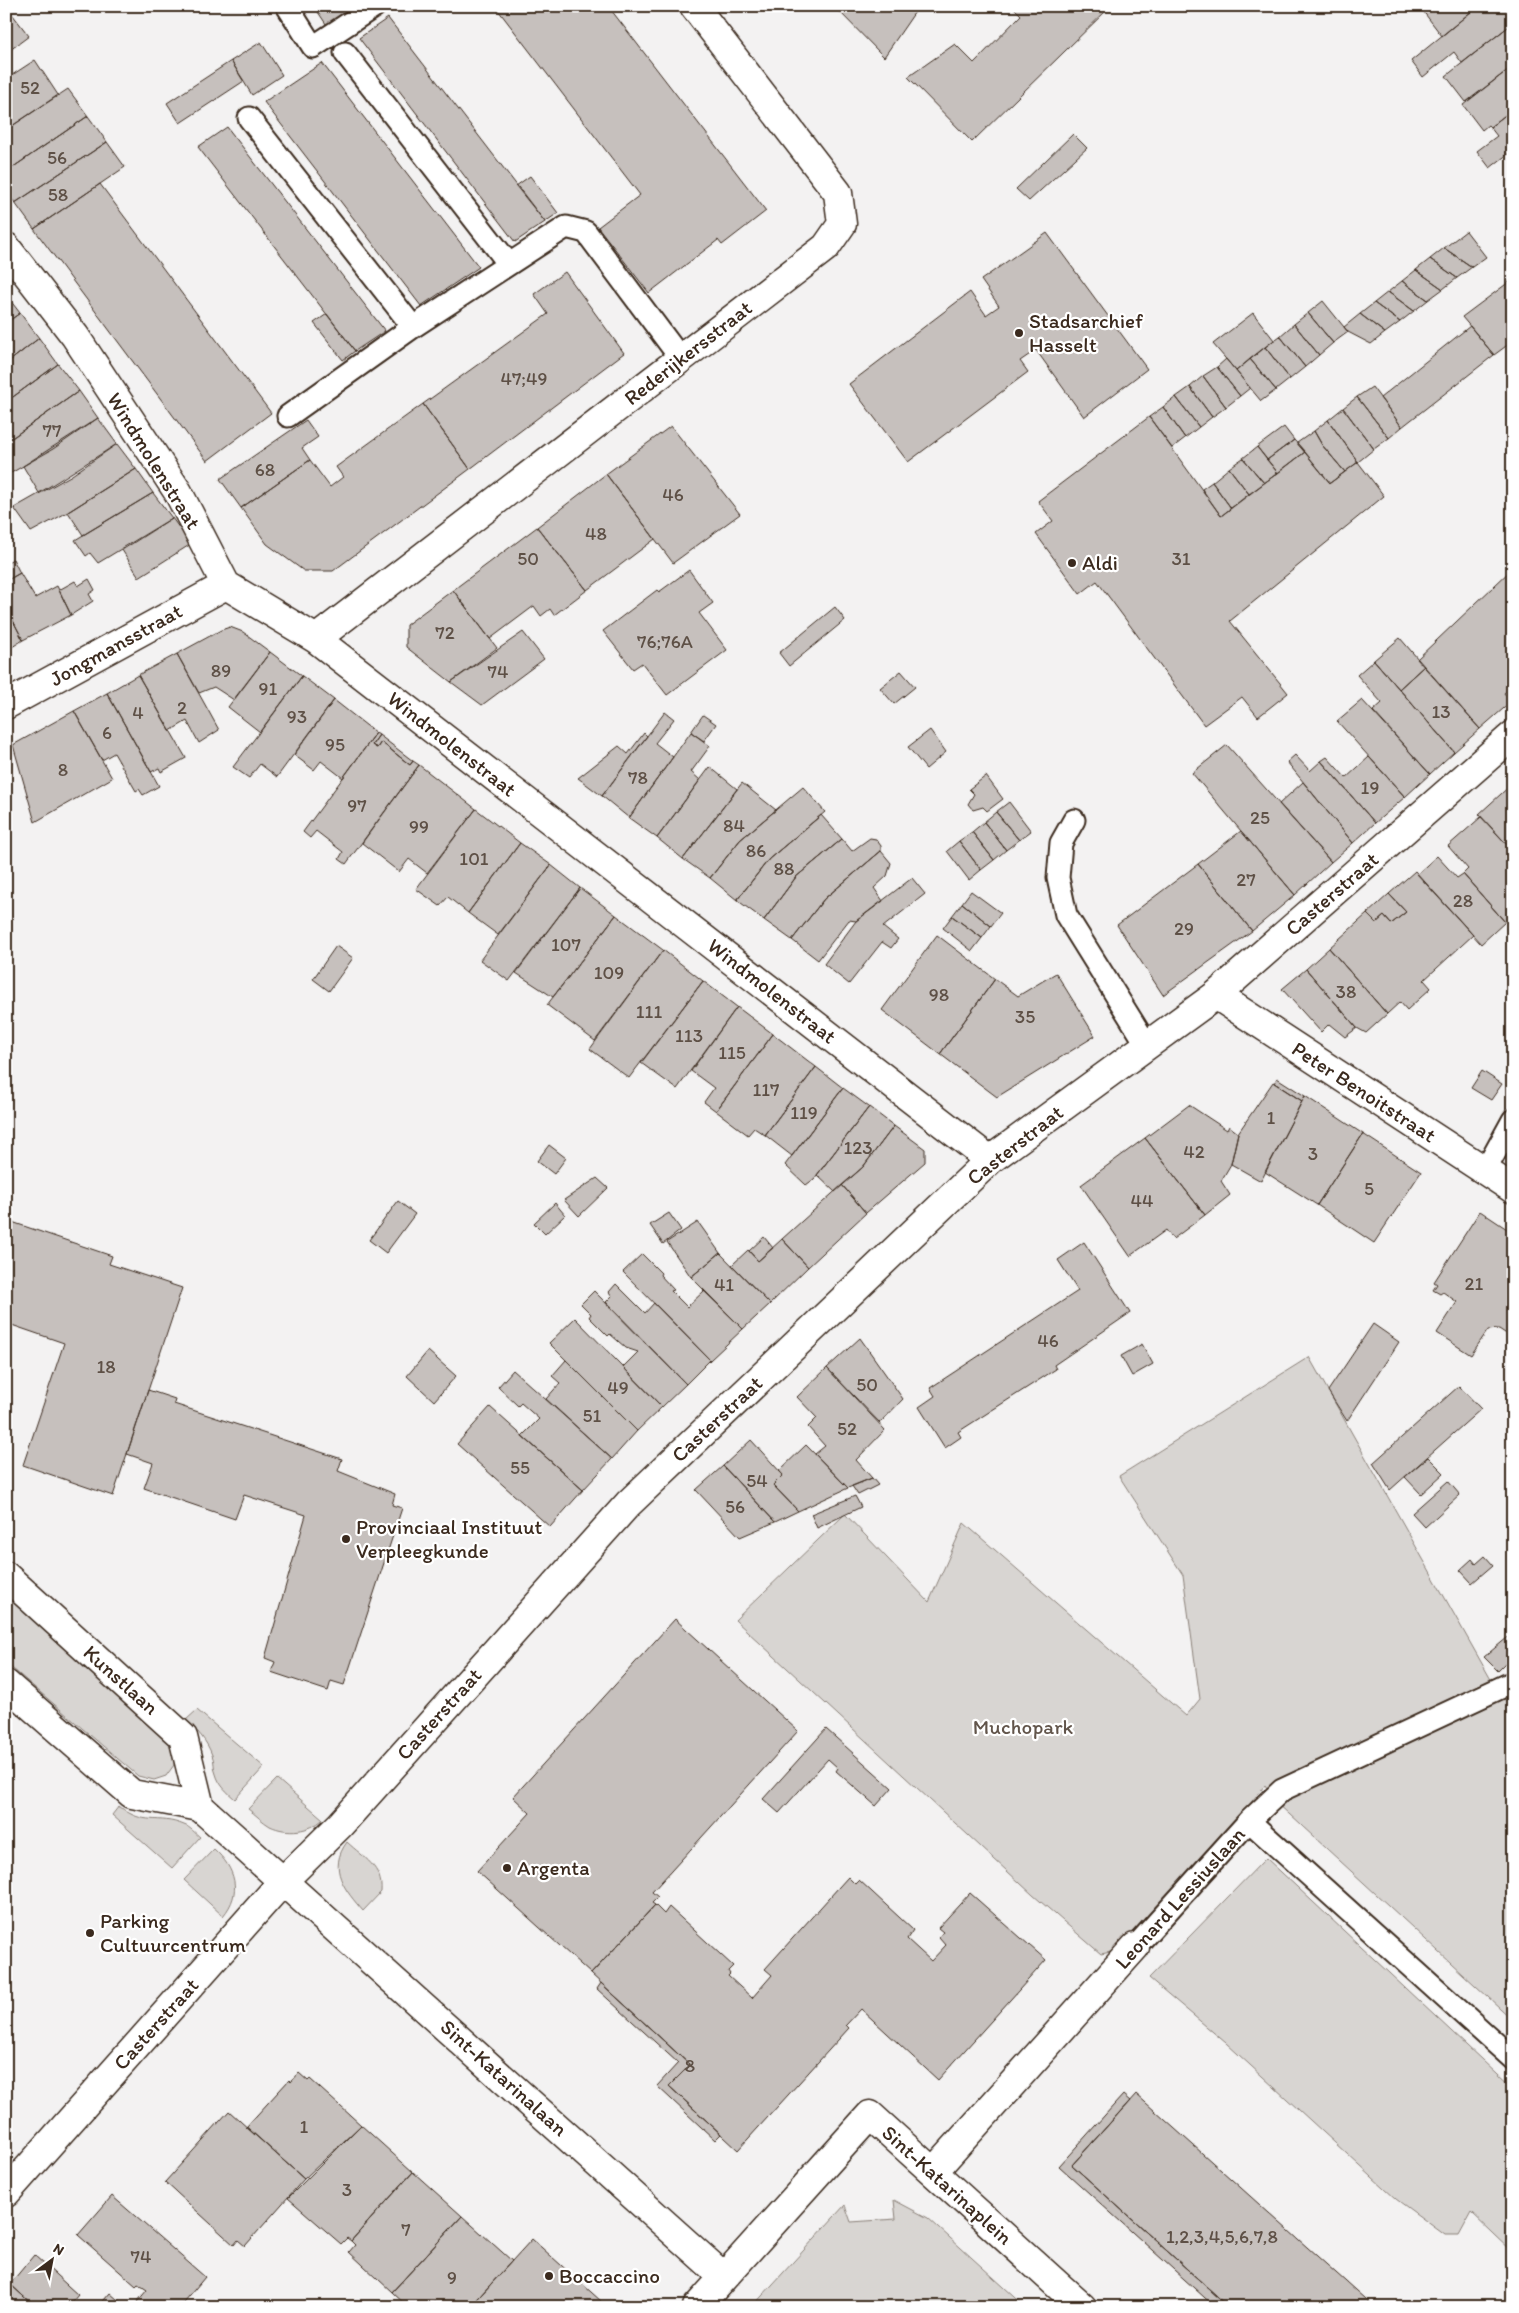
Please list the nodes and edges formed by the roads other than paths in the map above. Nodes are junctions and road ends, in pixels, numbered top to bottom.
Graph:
1 (287, 6) edge
2 (375, 6) edge
3 (694, 6) edge
4 (345, 54) dead end
5 (249, 118) dead end
6 (6, 247) edge
7 (509, 264) junction
8 (413, 327) junction
9 (681, 359) junction
10 (288, 416) dead end
11 (226, 585) junction
12 (316, 639) junction
13 (6, 705) edge
14 (1513, 735) edge
15 (1074, 820) dead end
16 (1216, 995) junction
17 (1147, 1045) junction
18 (1513, 1120) edge
19 (990, 1160) junction
20 (1485, 1171) junction
21 (1513, 1189) edge
22 (6, 1576) edge
23 (1513, 1682) edge
24 (6, 1684) edge
25 (200, 1807) junction
26 (1249, 1821) junction
27 (284, 1880) junction
28 (1135, 1947) joint
29 (1513, 2059) edge
30 (933, 2172) junction
31 (6, 2193) edge
32 (724, 2277) junction
33 (697, 2307) edge
34 (1082, 2307) edge

1 - 2 lane
3 - 9 street, Rederijkersstraat
4 - 7 lane
5 - 8 lane
6 - 11 street, Windmolenstraat
7 - 8 lane
7 - 9 lane
8 - 10 lane
9 - 12 street, Rederijkersstraat
11 - 12 street, Windmolenstraat
11 - 13 street, Jongmansstraat
12 - 19 street, Windmolenstraat
14 - 16 street, Casterstraat
15 - 17 lane
16 - 17 street, Casterstraat
16 - 20 street, Peter Benoitstraat
17 - 19 street, Casterstraat
18 - 20 lane
19 - 27 street, Casterstraat
20 - 21 street, Peter Benoitstraat
22 - 25 street, Kunstlaan
23 - 26 lane
24 - 25 street
25 - 27 street
26 - 28 lane, Leonard Lessiuslaan
26 - 29 lane, Leonard Lessiuslaan
27 - 31 street, Casterstraat
27 - 32 street, Sint-Katarinalaan
28 - 30 street, Leonard Lessiuslaan
30 - 32 street, Sint-Katarinaplein
30 - 34 street, Sint-Katarinaplein
32 - 33 street, Sint-Katarinaplein

